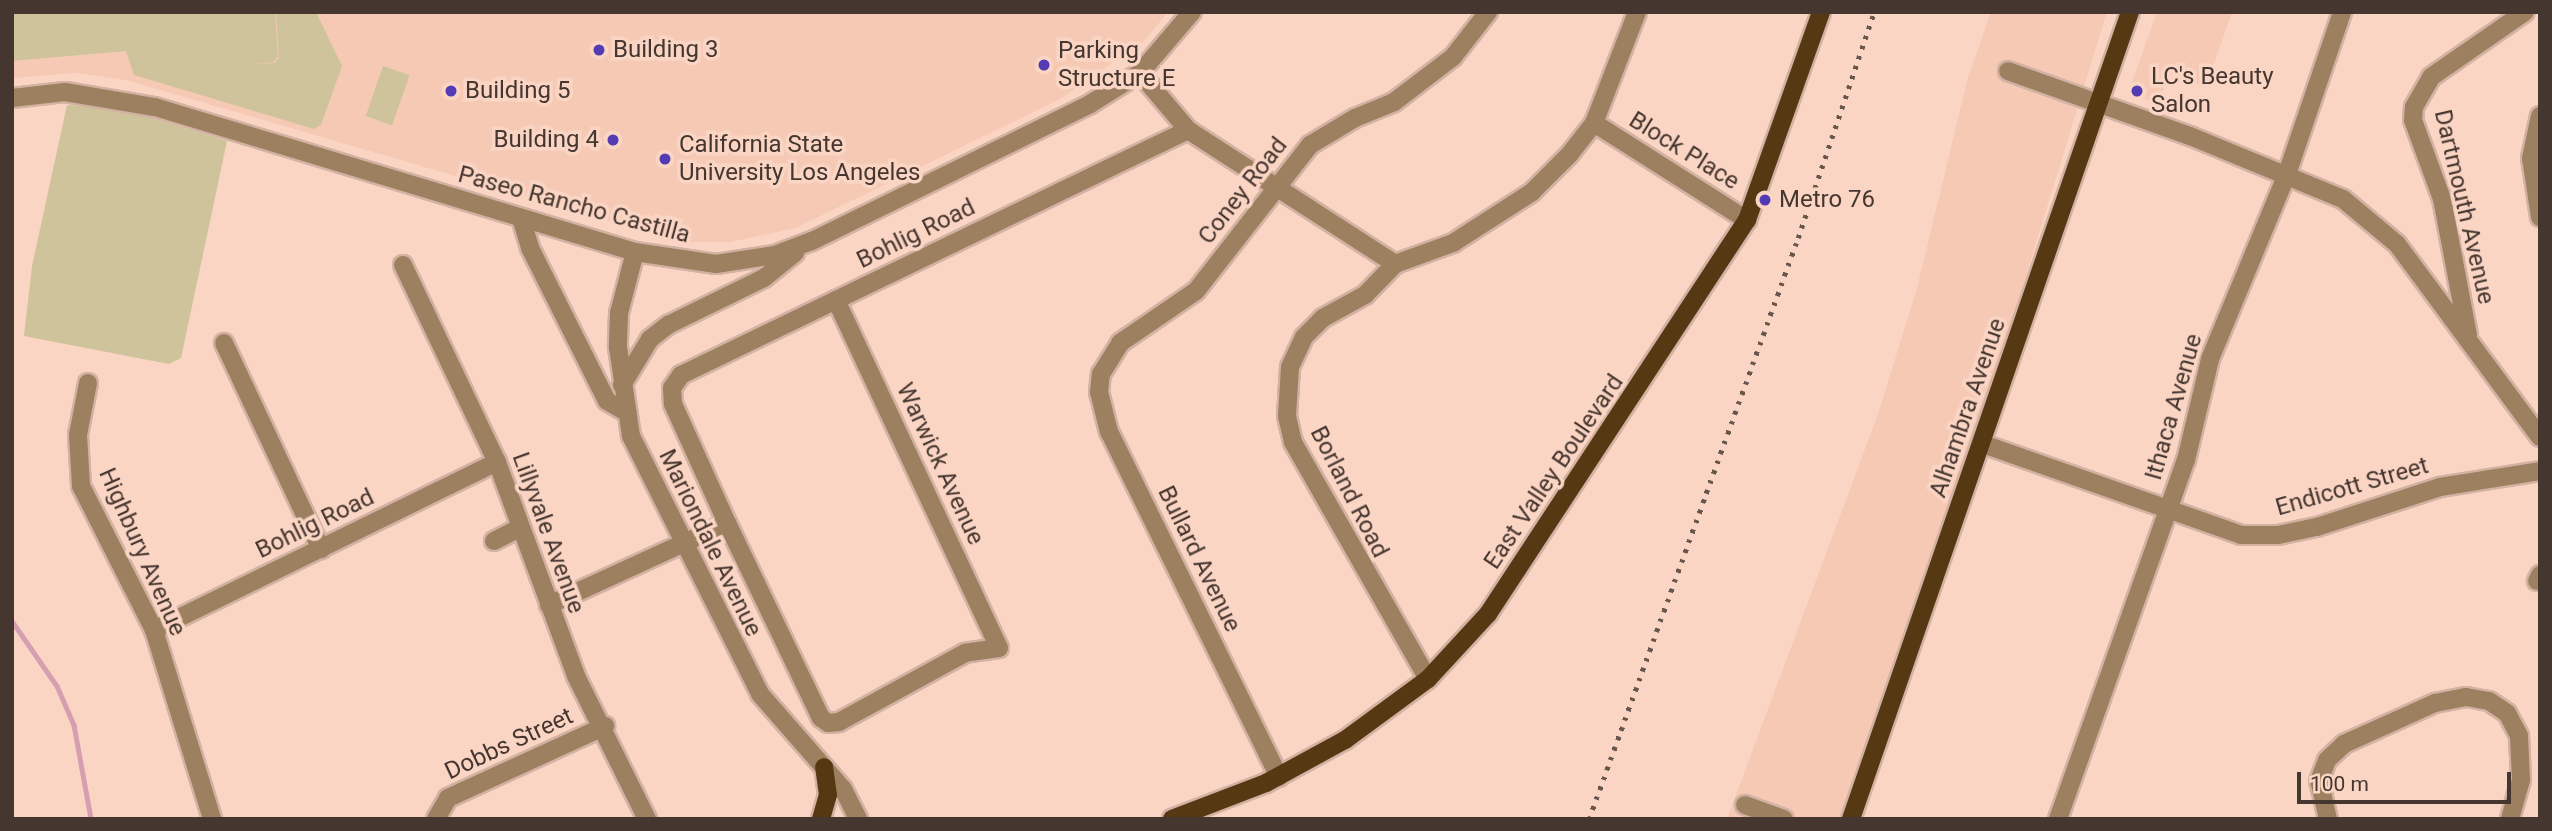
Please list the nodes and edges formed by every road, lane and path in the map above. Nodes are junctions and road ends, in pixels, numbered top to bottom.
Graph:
1 (1192, 12) edge
2 (1488, 12) edge
3 (1637, 12) edge
4 (1821, 12) edge
5 (2130, 12) edge
6 (2342, 12) edge
7 (2525, 12) edge
8 (2008, 71) dead end
9 (1140, 73) junction
10 (12, 98) edge
11 (2102, 102) junction
12 (2540, 116) edge
13 (1594, 123) junction
14 (1188, 130) junction
15 (2287, 174) junction
16 (1276, 185) junction
17 (2540, 217) edge
18 (521, 218) junction
19 (1747, 220) junction
20 (812, 240) junction
21 (635, 252) junction
22 (1395, 264) junction
23 (403, 265) dead end
24 (836, 300) junction
25 (2470, 341) junction
26 (224, 342) dead end
27 (1108, 358) joint
28 (88, 383) dead end
29 (622, 385) junction
30 (671, 388) joint
31 (628, 413) junction
32 (2540, 437) edge
33 (1983, 444) junction
34 (497, 462) junction
35 (2540, 471) edge
36 (2169, 507) junction
37 (727, 523) junction
38 (519, 528) junction
39 (494, 541) dead end
40 (682, 544) junction
41 (321, 549) junction
42 (549, 606) junction
43 (154, 630) junction
44 (1428, 679) junction
45 (828, 723) joint
46 (605, 726) junction
47 (824, 767) junction
48 (1279, 777) junction
49 (1745, 805) dead end
50 (438, 815) edge
51 (212, 819) edge
52 (648, 819) edge
53 (821, 819) edge
54 (858, 819) edge
55 (1172, 819) edge
56 (1784, 819) edge
57 (1851, 819) edge
58 (2058, 819) edge
59 (2328, 819) edge
60 (2510, 819) edge

1 - 9 street, Paseo Rancho Castilla
2 - 16 street, Coney Road
3 - 13 street, Borland Road
4 - 19 main road, East Valley Boulevard
5 - 11 main road, Alhambra Avenue
6 - 15 street, Ithaca Avenue
7 - 25 street, Dartmouth Avenue
8 - 11 street
9 - 14 street
9 - 20 street, Paseo Rancho Castilla
10 - 18 street, Paseo Rancho Castilla
11 - 15 street
11 - 33 main road, Alhambra Avenue
12 - 17 street
13 - 19 street, Block Place
13 - 22 street, Borland Road
14 - 16 street
14 - 24 street, Bohlig Road
15 - 25 street
15 - 36 street, Ithaca Avenue
16 - 22 street
16 - 27 street, Coney Road
18 - 21 street, Paseo Rancho Castilla
18 - 31 street
19 - 44 main road, East Valley Boulevard
20 - 21 street, Paseo Rancho Castilla
20 - 29 street
21 - 29 street, Mariondale Avenue
22 - 44 street, Borland Road
23 - 34 street, Lillyvale Avenue
24 - 30 street, Bohlig Road
24 - 45 street, Warwick Avenue
25 - 32 street
26 - 41 street
27 - 48 street, Bullard Avenue
28 - 43 street, Highbury Avenue
29 - 31 street, Mariondale Avenue
30 - 37 street, Mariondale Avenue
31 - 40 street, Mariondale Avenue
33 - 36 street, Endicott Street
33 - 57 main road, Alhambra Avenue
34 - 38 street, Lillyvale Avenue
34 - 41 street, Bohlig Road
35 - 36 street, Endicott Street
36 - 58 street, Ithaca Avenue
37 - 40 street
37 - 45 street, Mariondale Avenue
38 - 39 street
38 - 42 street, Lillyvale Avenue
40 - 42 street
40 - 47 street, Mariondale Avenue
41 - 43 street, Bohlig Road
42 - 46 street, Lillyvale Avenue
43 - 51 street, Highbury Avenue
44 - 48 main road, East Valley Boulevard
46 - 50 street, Dobbs Street
46 - 52 street, Lillyvale Avenue
47 - 53 main road
47 - 54 street, Mariondale Avenue
48 - 55 main road, East Valley Boulevard
49 - 56 street
59 - 60 street

